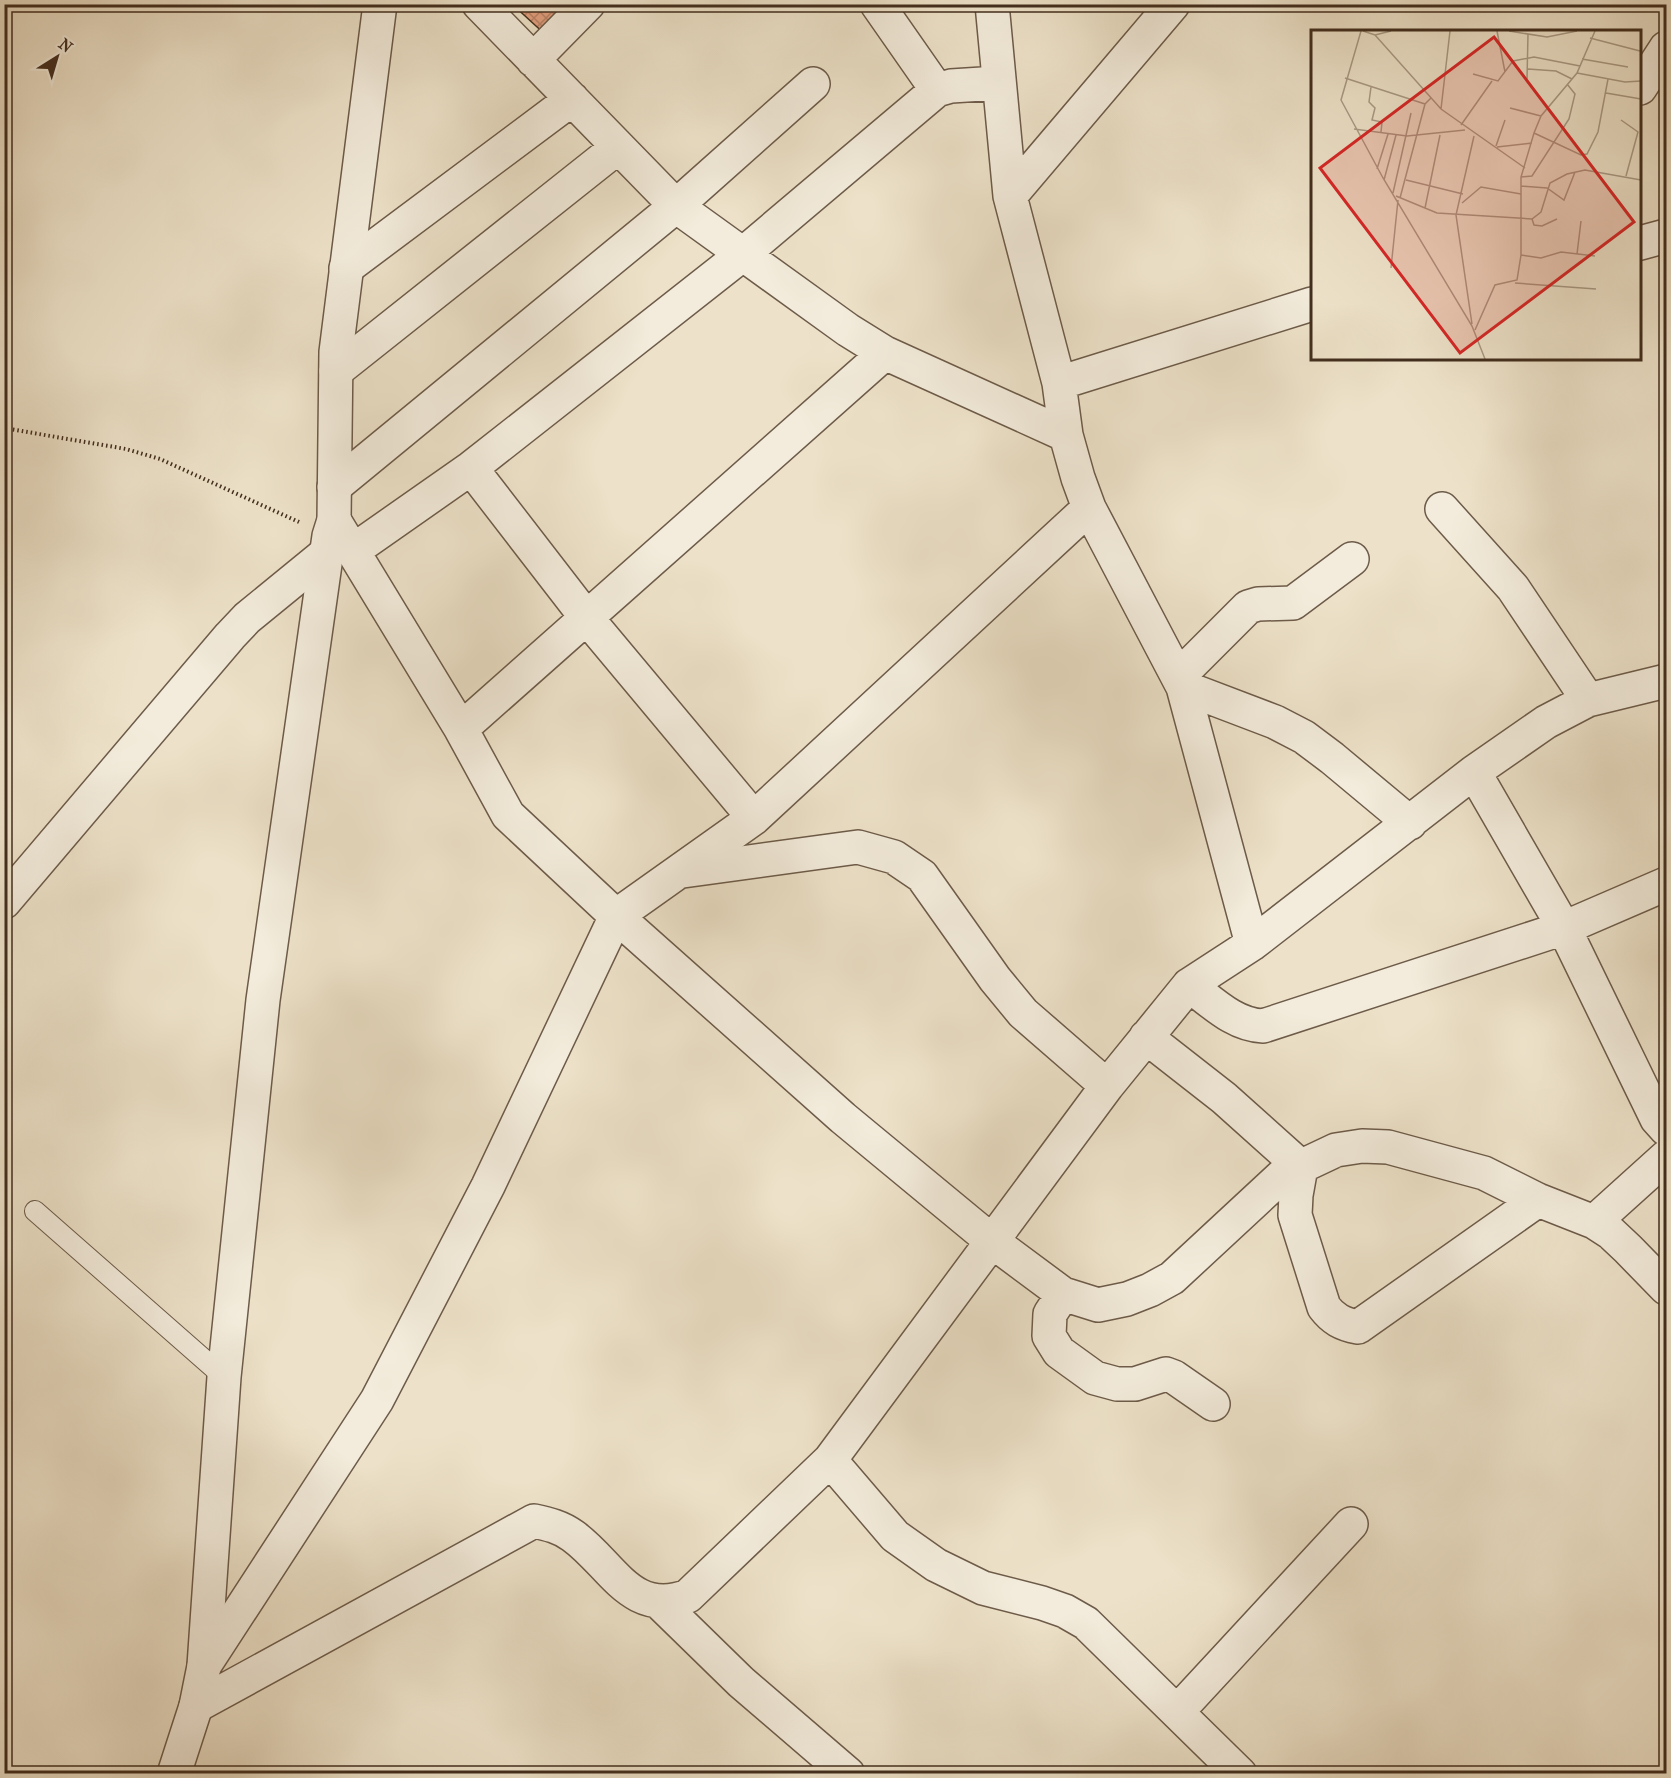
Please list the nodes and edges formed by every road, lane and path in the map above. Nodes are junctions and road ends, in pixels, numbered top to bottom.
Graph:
1 (380, 4) edge
2 (479, 4) edge
3 (588, 4) edge
4 (877, 4) edge
5 (992, 4) edge
6 (1173, 4) edge
7 (1666, 48) edge
8 (533, 60) junction
9 (998, 83) junction
10 (813, 84) dead end
11 (1641, 86) edge
12 (937, 90) junction
13 (572, 99) junction
14 (618, 147) junction
15 (1010, 196) junction
16 (676, 206) junction
17 (1666, 236) edge
18 (1641, 243) edge
19 (743, 254) junction
20 (346, 268) junction
21 (1311, 304) edge
22 (885, 353) junction
23 (336, 371) junction
24 (1059, 383) junction
25 (4, 428) edge
26 (1066, 435) junction
27 (471, 468) junction
28 (334, 487) junction
29 (1089, 508) junction
30 (1442, 509) dead end
31 (336, 539) junction
32 (1352, 559) dead end
33 (586, 617) junction
34 (1666, 681) edge
35 (1180, 682) junction
36 (1588, 700) junction
37 (460, 729) junction
38 (1474, 772) junction
39 (754, 818) junction
40 (1410, 823) junction
41 (678, 872) junction
42 (1666, 884) edge
43 (4, 902) edge
44 (616, 916) junction
45 (1564, 928) junction
46 (1252, 944) junction
47 (1189, 985) junction
48 (1146, 1037) junction
49 (1107, 1086) junction
50 (1666, 1129) edge
51 (1666, 1157) edge
52 (1300, 1167) junction
53 (1538, 1200) junction
54 (35, 1211) dead end
55 (1594, 1221) junction
56 (993, 1242) junction
57 (1666, 1288) edge
58 (1063, 1294) junction
59 (224, 1377) junction
60 (1213, 1404) dead end
61 (830, 1460) junction
62 (1352, 1524) dead end
63 (659, 1602) junction
64 (204, 1666) junction
65 (196, 1706) junction
66 (1177, 1712) junction
67 (174, 1773) edge
68 (848, 1773) edge
69 (1240, 1773) edge

1 - 20 street
2 - 8 street
3 - 8 street
4 - 12 street
5 - 9 street
6 - 15 street
7 - 11 street
8 - 13 street
9 - 12 street
9 - 15 street
10 - 16 street
12 - 19 street
13 - 14 street
13 - 20 street
14 - 16 street
14 - 23 street
15 - 24 street
16 - 19 street
16 - 28 street
17 - 18 street
19 - 22 street
19 - 27 street
20 - 23 street
21 - 24 street
22 - 26 street
22 - 33 street
23 - 28 street
24 - 26 street
25 - 31 path
26 - 29 street
27 - 31 street
27 - 33 street
28 - 31 street
29 - 35 street
29 - 39 street
30 - 36 street
31 - 37 street
31 - 43 street
31 - 59 street
32 - 35 street
33 - 37 street
33 - 39 street
34 - 36 street
35 - 40 street
35 - 46 street
36 - 38 street
37 - 44 street
38 - 40 street
38 - 45 street
39 - 41 street
40 - 46 street
41 - 44 street
41 - 49 street
42 - 45 street
44 - 56 street
44 - 64 street
45 - 47 street
45 - 50 street
46 - 47 street
47 - 48 street
48 - 49 street
48 - 52 street
49 - 56 street
51 - 55 street
52 - 53 street
52 - 53 street
52 - 58 street
53 - 55 street
54 - 59 lane
55 - 57 street
56 - 58 street
56 - 61 street
58 - 60 street
59 - 64 street
61 - 63 street
61 - 66 street
62 - 66 street
63 - 65 street
63 - 68 street
64 - 65 street
65 - 67 street
66 - 69 street

